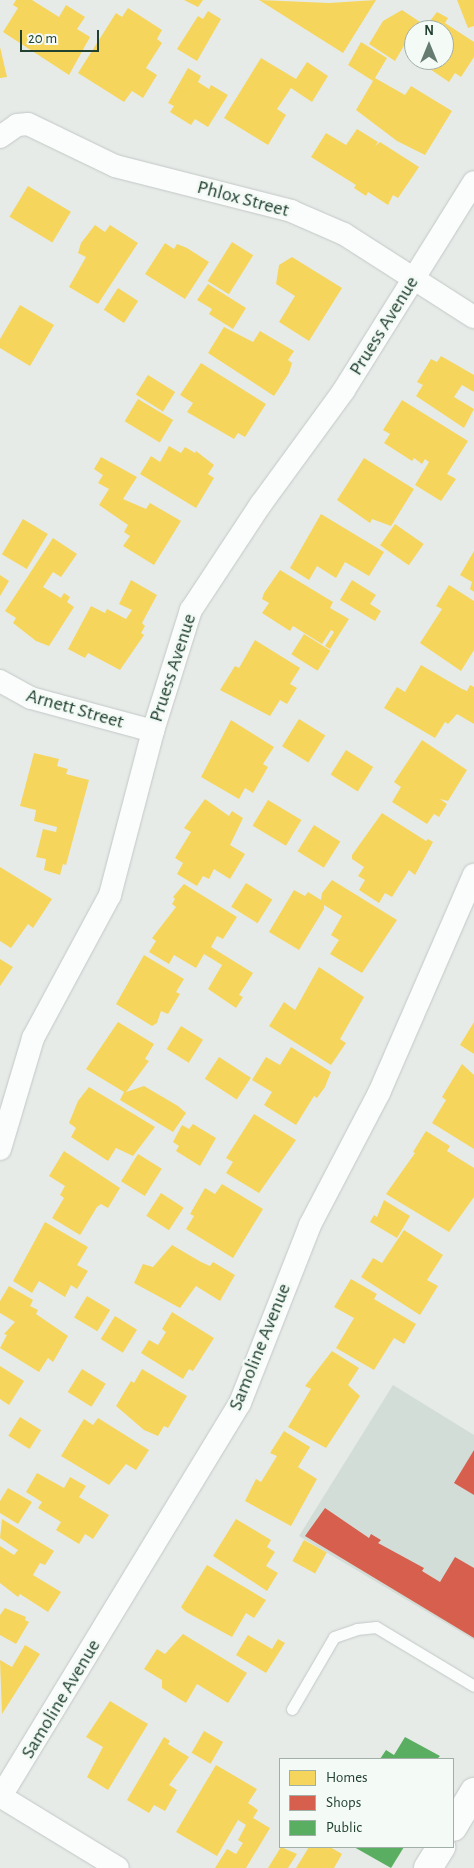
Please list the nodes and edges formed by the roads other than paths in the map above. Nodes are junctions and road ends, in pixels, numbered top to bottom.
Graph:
1 (0, 137) edge
2 (474, 182) edge
3 (414, 279) junction
4 (474, 317) edge
5 (0, 681) edge
6 (153, 731) junction
7 (474, 874) edge
8 (0, 1145) edge
9 (474, 1686) edge
10 (292, 1709) dead end
11 (474, 1792) edge
12 (0, 1796) edge
13 (454, 1825) edge
14 (440, 1848) edge
15 (118, 1868) edge
16 (428, 1868) edge

1 - 3 street, Phlox Street
2 - 3 street, Pruess Avenue
3 - 4 street, Phlox Street
3 - 6 street, Pruess Avenue
5 - 6 street, Arnett Street
6 - 8 street, Pruess Avenue
7 - 12 street, Samoline Avenue
9 - 10 lane
11 - 13 main road
12 - 15 street
14 - 16 main road

